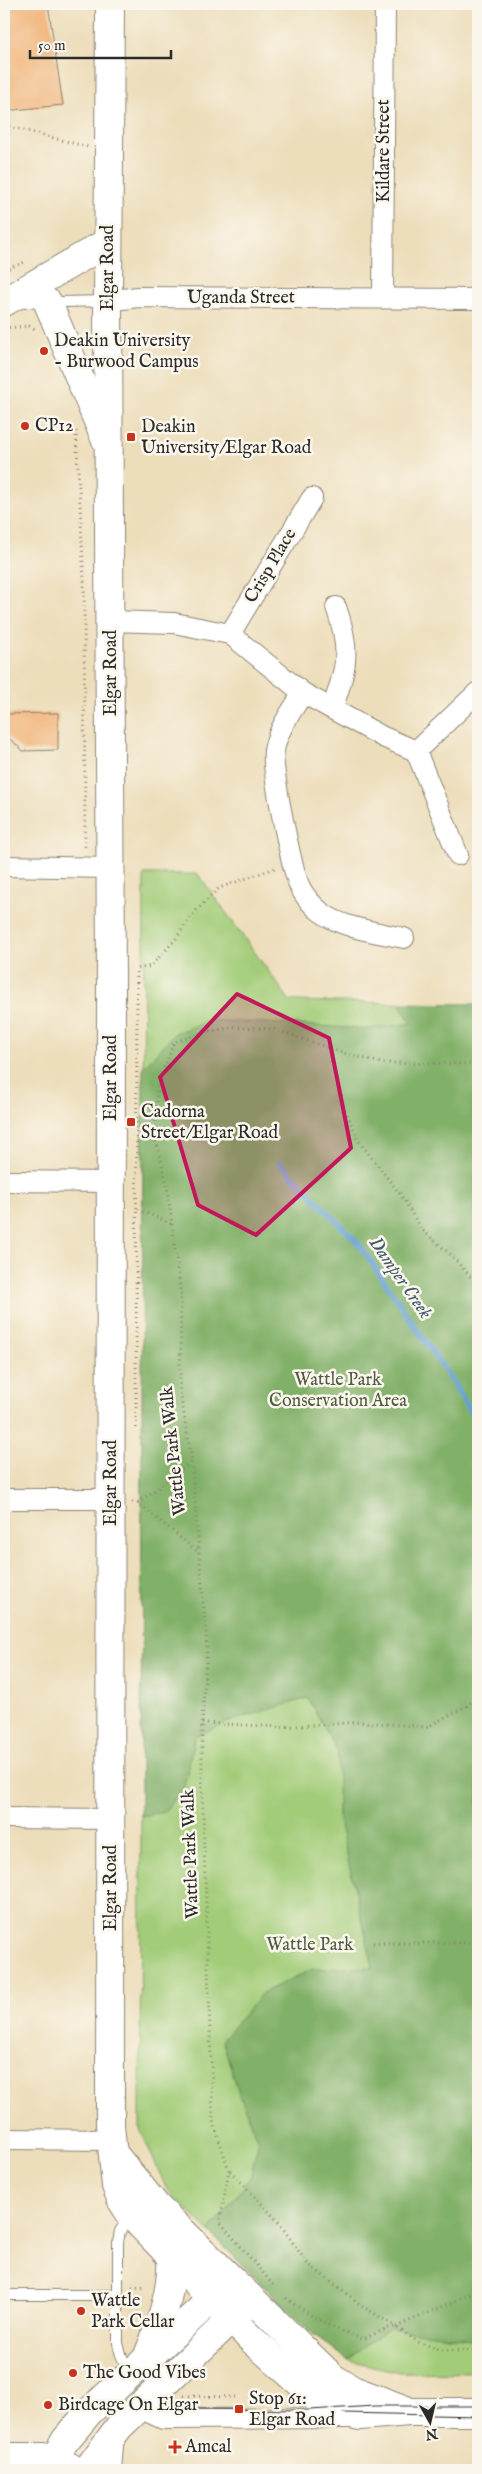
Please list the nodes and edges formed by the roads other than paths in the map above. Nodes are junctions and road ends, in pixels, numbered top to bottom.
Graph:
1 (110, 4) edge
2 (385, 4) edge
3 (108, 242) junction
4 (383, 298) junction
5 (478, 299) edge
6 (108, 301) junction
7 (4, 303) edge
8 (48, 303) junction
9 (109, 449) junction
10 (312, 498) dead end
11 (336, 607) dead end
12 (111, 621) junction
13 (230, 634) junction
14 (478, 692) edge
15 (303, 693) junction
16 (332, 709) junction
17 (416, 751) junction
18 (458, 855) dead end
19 (4, 866) edge
20 (98, 868) junction
21 (404, 938) dead end
22 (4, 1181) edge
23 (111, 1189) junction
24 (4, 1499) edge
25 (130, 1499) junction
26 (4, 1818) edge
27 (111, 1819) junction
28 (4, 2139) edge
29 (112, 2146) junction
30 (131, 2215) junction
31 (171, 2257) junction
32 (233, 2280) junction
33 (118, 2290) junction
34 (265, 2294) junction
35 (4, 2295) edge
36 (213, 2300) junction
37 (232, 2319) junction
38 (203, 2349) junction
39 (271, 2356) junction
40 (138, 2368) junction
41 (139, 2408) junction
42 (409, 2412) junction
43 (478, 2412) edge
44 (370, 2416) junction
45 (114, 2434) junction
46 (4, 2457) edge
47 (61, 2467) edge
48 (87, 2470) edge
49 (111, 2470) edge

1 - 3 main road, Elgar Road
2 - 4 street, Kildare Street
3 - 6 main road, Elgar Road
3 - 7 main road
4 - 5 street, Uganda Street
4 - 6 street, Uganda Street
6 - 8 lane, Uganda Street
6 - 9 main road, Elgar Road
7 - 8 lane, Uganda Street
8 - 9 main road
9 - 12 main road, Elgar Road
10 - 13 street, Crisp Place
11 - 16 street
12 - 13 street
12 - 20 main road, Elgar Road
13 - 15 street
14 - 17 street
15 - 16 street
15 - 21 street
16 - 17 street
17 - 18 street
19 - 20 street
20 - 23 main road, Elgar Road
22 - 23 street
23 - 25 main road, Elgar Road
24 - 25 street
25 - 27 main road, Elgar Road
26 - 27 street
27 - 29 main road, Elgar Road
28 - 29 street
29 - 30 main road, Elgar Road
29 - 32 main road
30 - 31 main road, Elgar Road
30 - 33 lane
31 - 36 main road, Elgar Road
31 - 40 main road
32 - 34 main road
32 - 36 main road
33 - 35 lane
33 - 40 lane
34 - 37 main road
34 - 42 main road
36 - 37 main road, Elgar Road
36 - 40 main road
37 - 38 main road
37 - 39 main road, Elgar Road
38 - 39 main road
38 - 41 main road
39 - 44 main road, Elgar Road
40 - 47 main road
41 - 44 street
41 - 45 main road
42 - 43 main road, Elgar Road
42 - 44 main road, Elgar Road
45 - 48 main road
45 - 49 street
46 - 47 main road

